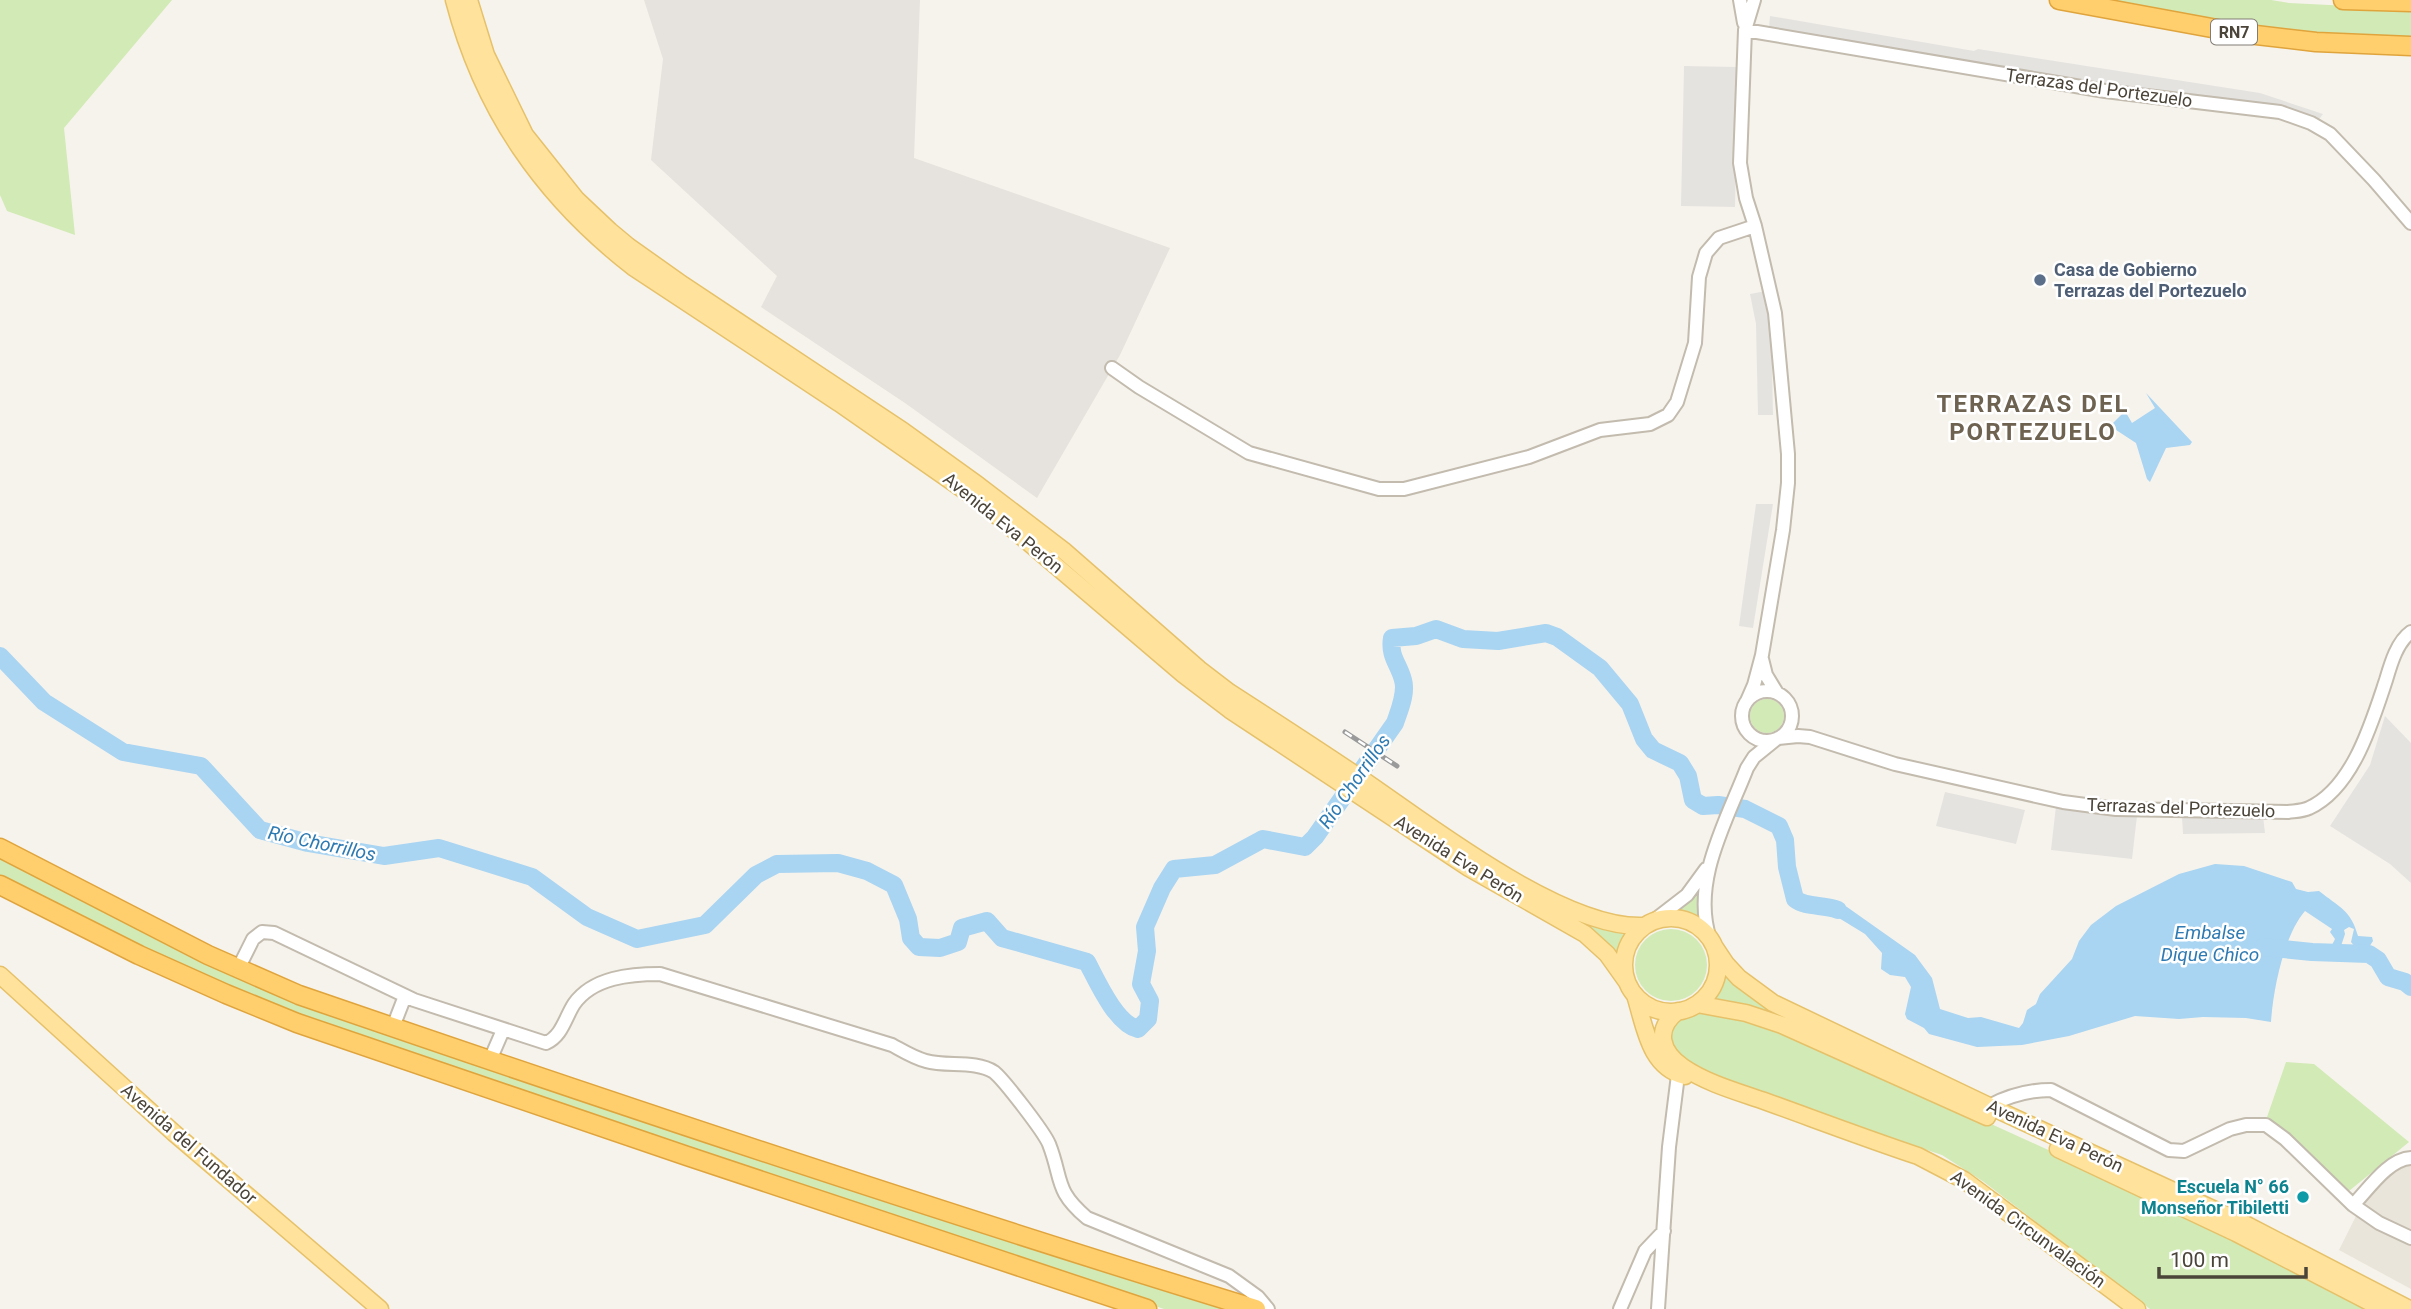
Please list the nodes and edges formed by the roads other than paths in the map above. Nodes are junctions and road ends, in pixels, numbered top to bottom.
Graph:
1 (454, 0) edge
2 (469, 0) edge
3 (1740, 0) edge
4 (1754, 0) edge
5 (2059, 0) edge
6 (2343, 0) edge
7 (2411, 2) edge
8 (1745, 28) junction
9 (2411, 46) edge
10 (2411, 223) edge
11 (1755, 226) junction
12 (1112, 368) dead end
13 (2411, 632) edge
14 (1762, 655) junction
15 (1777, 693) junction
16 (1747, 701) junction
17 (1792, 712) junction
18 (1746, 730) junction
19 (1810, 737) junction
20 (1777, 739) junction
21 (1321, 760) junction
22 (1747, 768) junction
23 (1385, 804) junction
24 (0, 848) edge
25 (1713, 857) junction
26 (0, 885) edge
27 (1648, 924) junction
28 (1712, 943) junction
29 (238, 969) junction
30 (0, 975) edge
31 (1631, 989) junction
32 (405, 996) junction
33 (1697, 1004) junction
34 (1678, 1011) junction
35 (393, 1027) junction
36 (503, 1030) junction
37 (490, 1060) junction
38 (1678, 1074) junction
39 (1718, 1085) junction
40 (1989, 1106) junction
41 (2411, 1158) edge
42 (2353, 1205) junction
43 (1664, 1231) junction
44 (2411, 1238) edge
45 (380, 1309) edge
46 (1147, 1309) edge
47 (1255, 1309) edge
48 (1268, 1309) edge
49 (1620, 1309) edge
50 (1658, 1309) edge
51 (2137, 1309) edge
52 (2383, 1309) edge
53 (2409, 1309) edge

1 - 21 main road, Avenida Eva Perón
2 - 21 main road, Avenida Eva Perón
3 - 8 street
4 - 8 street
5 - 9 highway, RN7
6 - 7 highway
8 - 10 street, Terrazas del Portezuelo
8 - 11 street
11 - 12 street
11 - 14 street
13 - 19 street, Terrazas del Portezuelo
14 - 15 street
14 - 16 street
15 - 16 street
15 - 17 street
16 - 18 street
17 - 19 street
17 - 20 street
18 - 20 street, Terrazas del Portezuelo
18 - 22 street
19 - 20 street, Terrazas del Portezuelo
20 - 22 street
21 - 23 main road, Avenida Eva Perón
22 - 25 street
23 - 27 main road, Avenida Eva Perón
23 - 31 main road, Avenida Eva Perón
24 - 29 highway
25 - 27 street
25 - 28 street
26 - 46 highway
27 - 28 main road
27 - 31 main road
28 - 33 main road
28 - 40 main road, Avenida Eva Perón
29 - 32 street
29 - 35 highway
30 - 45 main road, Avenida del Fundador
31 - 34 main road
31 - 38 main road, Avenida Circunvalación
32 - 35 street
32 - 36 street
33 - 34 main road
33 - 52 main road, Avenida Eva Perón
34 - 39 main road, Avenida Circunvalación
35 - 37 highway
36 - 37 street
36 - 48 street
37 - 47 highway
38 - 39 main road, Avenida Circunvalación
38 - 43 street
39 - 51 main road, Avenida Circunvalación
40 - 42 street
40 - 53 main road, Avenida Eva Perón
41 - 42 street
42 - 44 street
43 - 49 street
43 - 50 street

